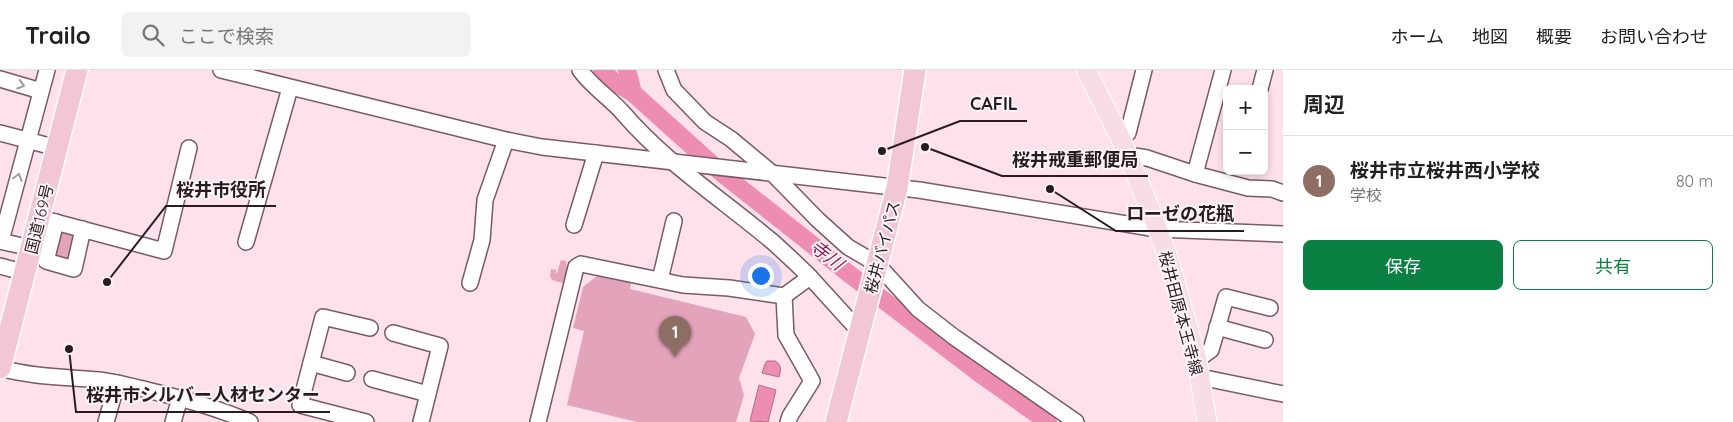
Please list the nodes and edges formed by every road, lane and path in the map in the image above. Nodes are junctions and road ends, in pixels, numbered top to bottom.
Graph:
1 (47, 70) edge
2 (77, 70) edge
3 (221, 70) edge
4 (580, 70) edge
5 (666, 70) edge
6 (915, 70) edge
7 (1086, 70) edge
8 (1144, 70) edge
9 (1223, 70) edge
10 (1265, 70) edge
11 (0, 79) edge
12 (1261, 85) edge
13 (290, 88) junction
14 (41, 91) junction
15 (0, 133) edge
16 (28, 140) junction
17 (506, 140) junction
18 (1125, 147) junction
19 (57, 148) junction
20 (189, 148) dead end
21 (596, 153) junction
22 (675, 162) junction
23 (770, 173) junction
24 (1195, 174) junction
25 (1238, 178) edge
26 (897, 188) junction
27 (1283, 193) edge
28 (6, 197) edge
29 (48, 220) junction
30 (674, 221) dead end
31 (574, 225) dead end
32 (83, 229) junction
33 (1157, 229) junction
34 (1283, 234) edge
35 (0, 241) edge
36 (246, 242) dead end
37 (31, 248) junction
38 (0, 266) edge
39 (877, 267) junction
40 (26, 273) junction
41 (810, 276) junction
42 (660, 280) junction
43 (470, 283) dead end
44 (784, 296) junction
45 (1270, 308) dead end
46 (1217, 327) junction
47 (370, 328) dead end
48 (861, 329) junction
49 (393, 333) dead end
50 (1265, 340) dead end
51 (311, 363) junction
52 (0, 368) edge
53 (1198, 368) junction
54 (347, 373) dead end
55 (372, 379) dead end
56 (117, 383) junction
57 (428, 394) junction
58 (1283, 394) edge
59 (180, 398) junction
60 (230, 418) edge
61 (106, 422) edge
62 (173, 422) edge
63 (250, 422) edge
64 (366, 422) edge
65 (421, 422) edge
66 (538, 422) edge
67 (788, 422) edge
68 (836, 422) edge
69 (1076, 422) edge
70 (1207, 422) edge

1 - 14 street
2 - 19 highway, 国道169号
3 - 13 street
4 - 22 street
5 - 23 street
6 - 26 highway, 桜井バイパス
7 - 18 main road, 桜井田原本王寺線
8 - 18 street
9 - 24 street
10 - 12 street
11 -> 14 street
13 - 17 street
13 - 36 street
14 - 16 street
15 - 16 street
16 - 19 street
28 -> 16 street
17 - 21 street
17 - 43 street
18 - 24 street
18 - 33 main road, 桜井田原本王寺線
19 - 29 highway, 国道169号
20 - 32 street
21 - 22 street
21 - 31 street
22 - 23 street
22 - 41 street
23 - 26 street
23 - 39 street
24 - 25 street
25 - 27 street
26 - 33 street
26 - 39 highway, 桜井バイパス
28 - 35 street
29 - 32 street
29 - 32 street
29 - 37 highway, 国道169号
30 - 42 street
33 - 34 street
33 - 53 main road, 桜井田原本王寺線
35 - 37 street
37 - 40 highway, 国道169号
38 - 40 street
39 - 48 highway, 桜井バイパス
39 - 69 street
40 - 52 highway, 国道169号
41 - 44 street
41 - 48 street
42 - 44 street
42 - 66 street
44 - 67 street
45 - 46 street
46 - 50 street
46 - 53 street
47 - 51 street
48 - 68 highway, 桜井バイパス
49 - 57 street
51 - 54 street
51 - 64 street
52 - 56 street
53 - 58 street
53 - 70 main road, 桜井田原本王寺線
55 - 57 street
56 - 59 street
56 - 61 street
57 - 65 street
59 - 60 street
59 - 62 street
60 - 63 street

